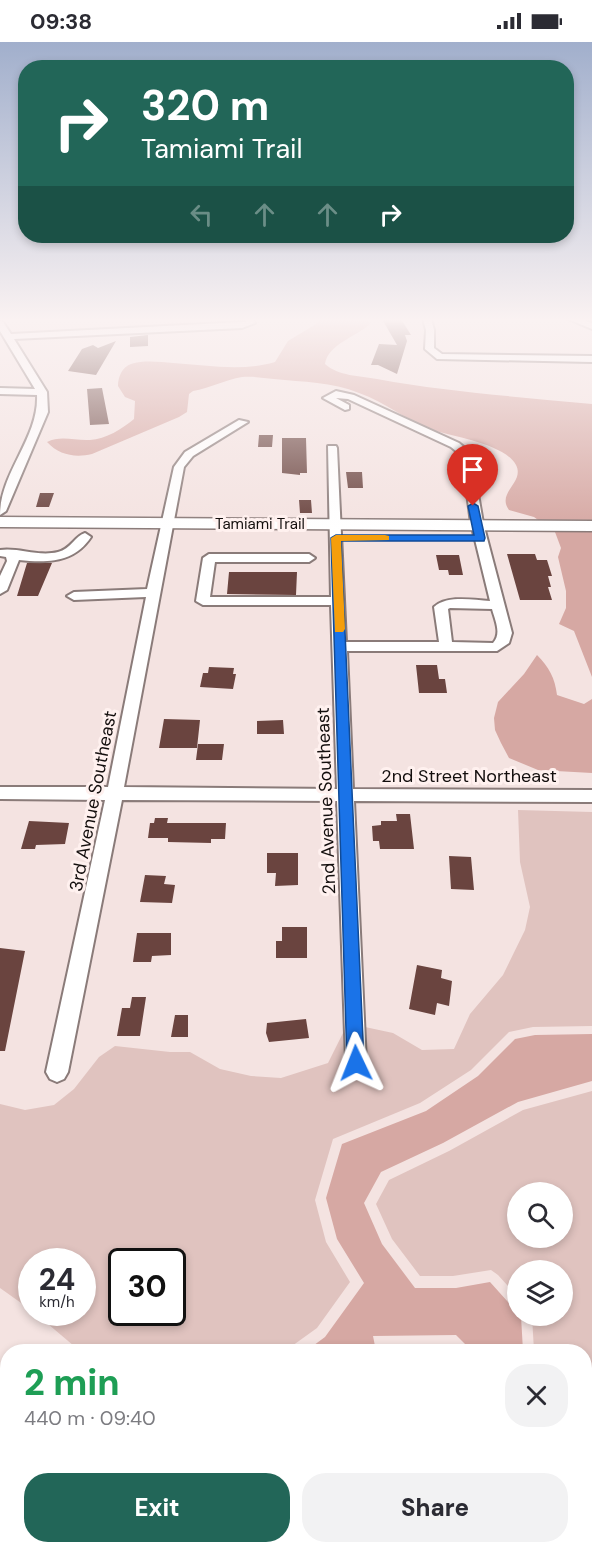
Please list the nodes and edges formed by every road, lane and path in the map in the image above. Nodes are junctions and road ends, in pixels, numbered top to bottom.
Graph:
1 (0, 391) edge
2 (42, 392) joint
3 (345, 406) dead end
4 (243, 422) dead end
5 (332, 448) dead end
6 (0, 511) edge
7 (0, 522) edge
8 (592, 526) edge
9 (165, 530) junction
10 (335, 531) junction
11 (479, 531) junction
12 (0, 537) edge
13 (85, 537) junction
14 (592, 540) edge
15 (6, 554) edge
16 (309, 558) dead end
17 (0, 590) edge
18 (153, 593) junction
19 (74, 596) dead end
20 (338, 601) junction
21 (498, 605) junction
22 (340, 646) junction
23 (447, 646) junction
24 (0, 793) edge
25 (115, 793) junction
26 (345, 795) junction
27 (592, 796) edge
28 (356, 1063) dead end
29 (57, 1072) dead end

1 - 2 street
2 - 6 street
3 - 11 street
4 - 9 street, 3rd Avenue Southeast
5 - 10 street, 2nd Avenue Southeast
7 - 9 main road, Tamiami Trail
8 - 11 main road, Tamiami Trail
9 - 10 main road, Tamiami Trail
9 - 13 main road, Tamiami Trail
9 - 18 street, 3rd Avenue Southeast
10 - 11 main road, Tamiami Trail
10 - 20 street, 2nd Avenue Southeast
11 - 14 main road, Tamiami Trail
11 - 21 street
12 - 13 main road, Tamiami Trail
13 - 15 street
15 - 17 street
16 - 20 street
18 - 19 street
18 - 25 street, 3rd Avenue Southeast
20 - 22 street, 2nd Avenue Southeast
21 - 23 street
21 - 23 street
22 - 23 street
22 - 26 street, 2nd Avenue Southeast
24 - 25 street, 2nd Street Northeast
25 - 26 street, 2nd Street Northeast
25 - 29 street, 3rd Avenue Southeast
26 - 27 street, 2nd Street Northeast
26 - 28 street, 2nd Avenue Southeast

